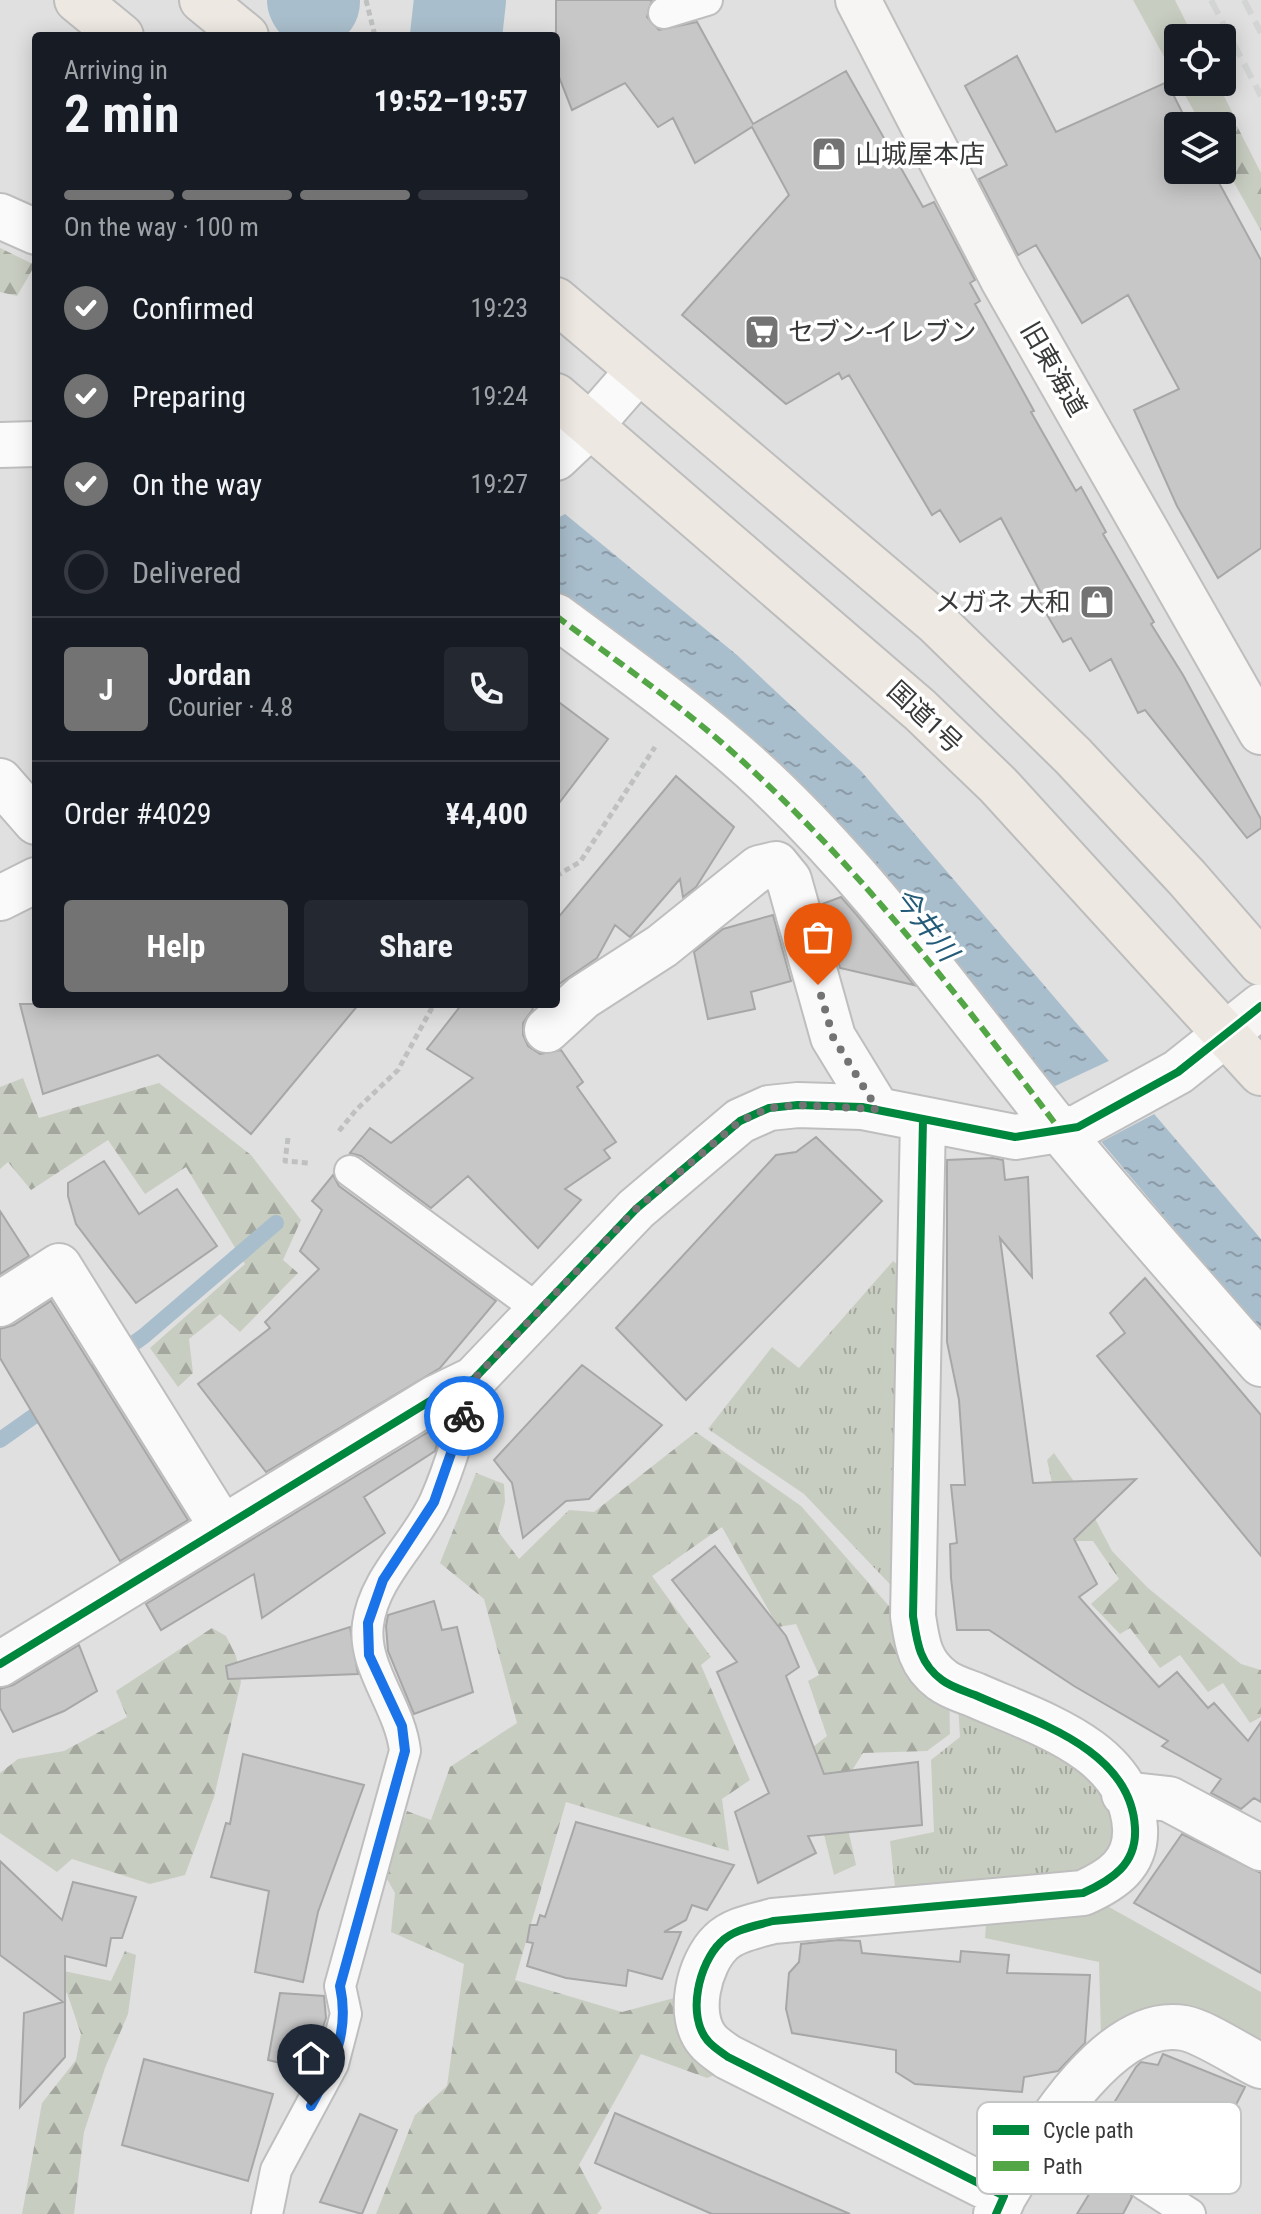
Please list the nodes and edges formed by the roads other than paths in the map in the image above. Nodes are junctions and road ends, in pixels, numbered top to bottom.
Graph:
1 (77, 0) edge
2 (202, 0) edge
3 (707, 0) edge
4 (858, 0) edge
5 (664, 13) dead end
6 (116, 32) edge
7 (241, 32) edge
8 (0, 216) edge
9 (32, 230) edge
10 (560, 303) edge
11 (638, 371) junction
12 (560, 400) edge
13 (590, 426) junction
14 (32, 444) edge
15 (0, 445) edge
16 (560, 454) edge
17 (560, 619) edge
18 (1261, 732) edge
19 (0, 781) edge
20 (32, 817) edge
21 (32, 882) edge
22 (0, 898) edge
23 (1261, 963) edge
24 (1261, 1006) edge
25 (547, 1030) dead end
26 (1227, 1033) junction
27 (1261, 1073) edge
28 (877, 1109) junction
29 (923, 1119) junction
30 (1069, 1129) junction
31 (350, 1171) dead end
32 (0, 1304) edge
33 (539, 1310) junction
34 (1261, 1364) edge
35 (474, 1379) junction
36 (222, 1527) junction
37 (0, 1664) edge
38 (1124, 1794) junction
39 (1261, 1848) edge
40 (1261, 2066) edge
41 (1068, 2102) edge
42 (977, 2192) edge
43 (980, 2194) edge
44 (1159, 2194) edge
45 (1000, 2205) edge
46 (267, 2214) edge
47 (1190, 2214) edge

1 - 6 highway
2 - 7 highway
3 - 5 lane
4 - 18 street, 旧東海道
8 - 9 street
10 - 11 highway
11 - 13 street
11 - 23 highway
12 - 13 highway, 国道1号
13 - 16 street
13 - 26 highway, 国道1号
14 - 15 street
17 - 30 street
19 - 20 street
21 - 22 street
24 - 26 street
25 - 28 street
26 - 27 highway, 国道1号
26 - 30 street
28 - 29 street
28 - 33 street
29 - 30 street
29 - 38 street
30 - 34 street
31 - 33 lane
32 - 36 street
33 - 35 street
35 - 36 street
35 - 46 lane
36 - 37 street
38 - 39 street
38 - 42 street
40 - 41 street
43 - 45 street
44 - 47 lane

